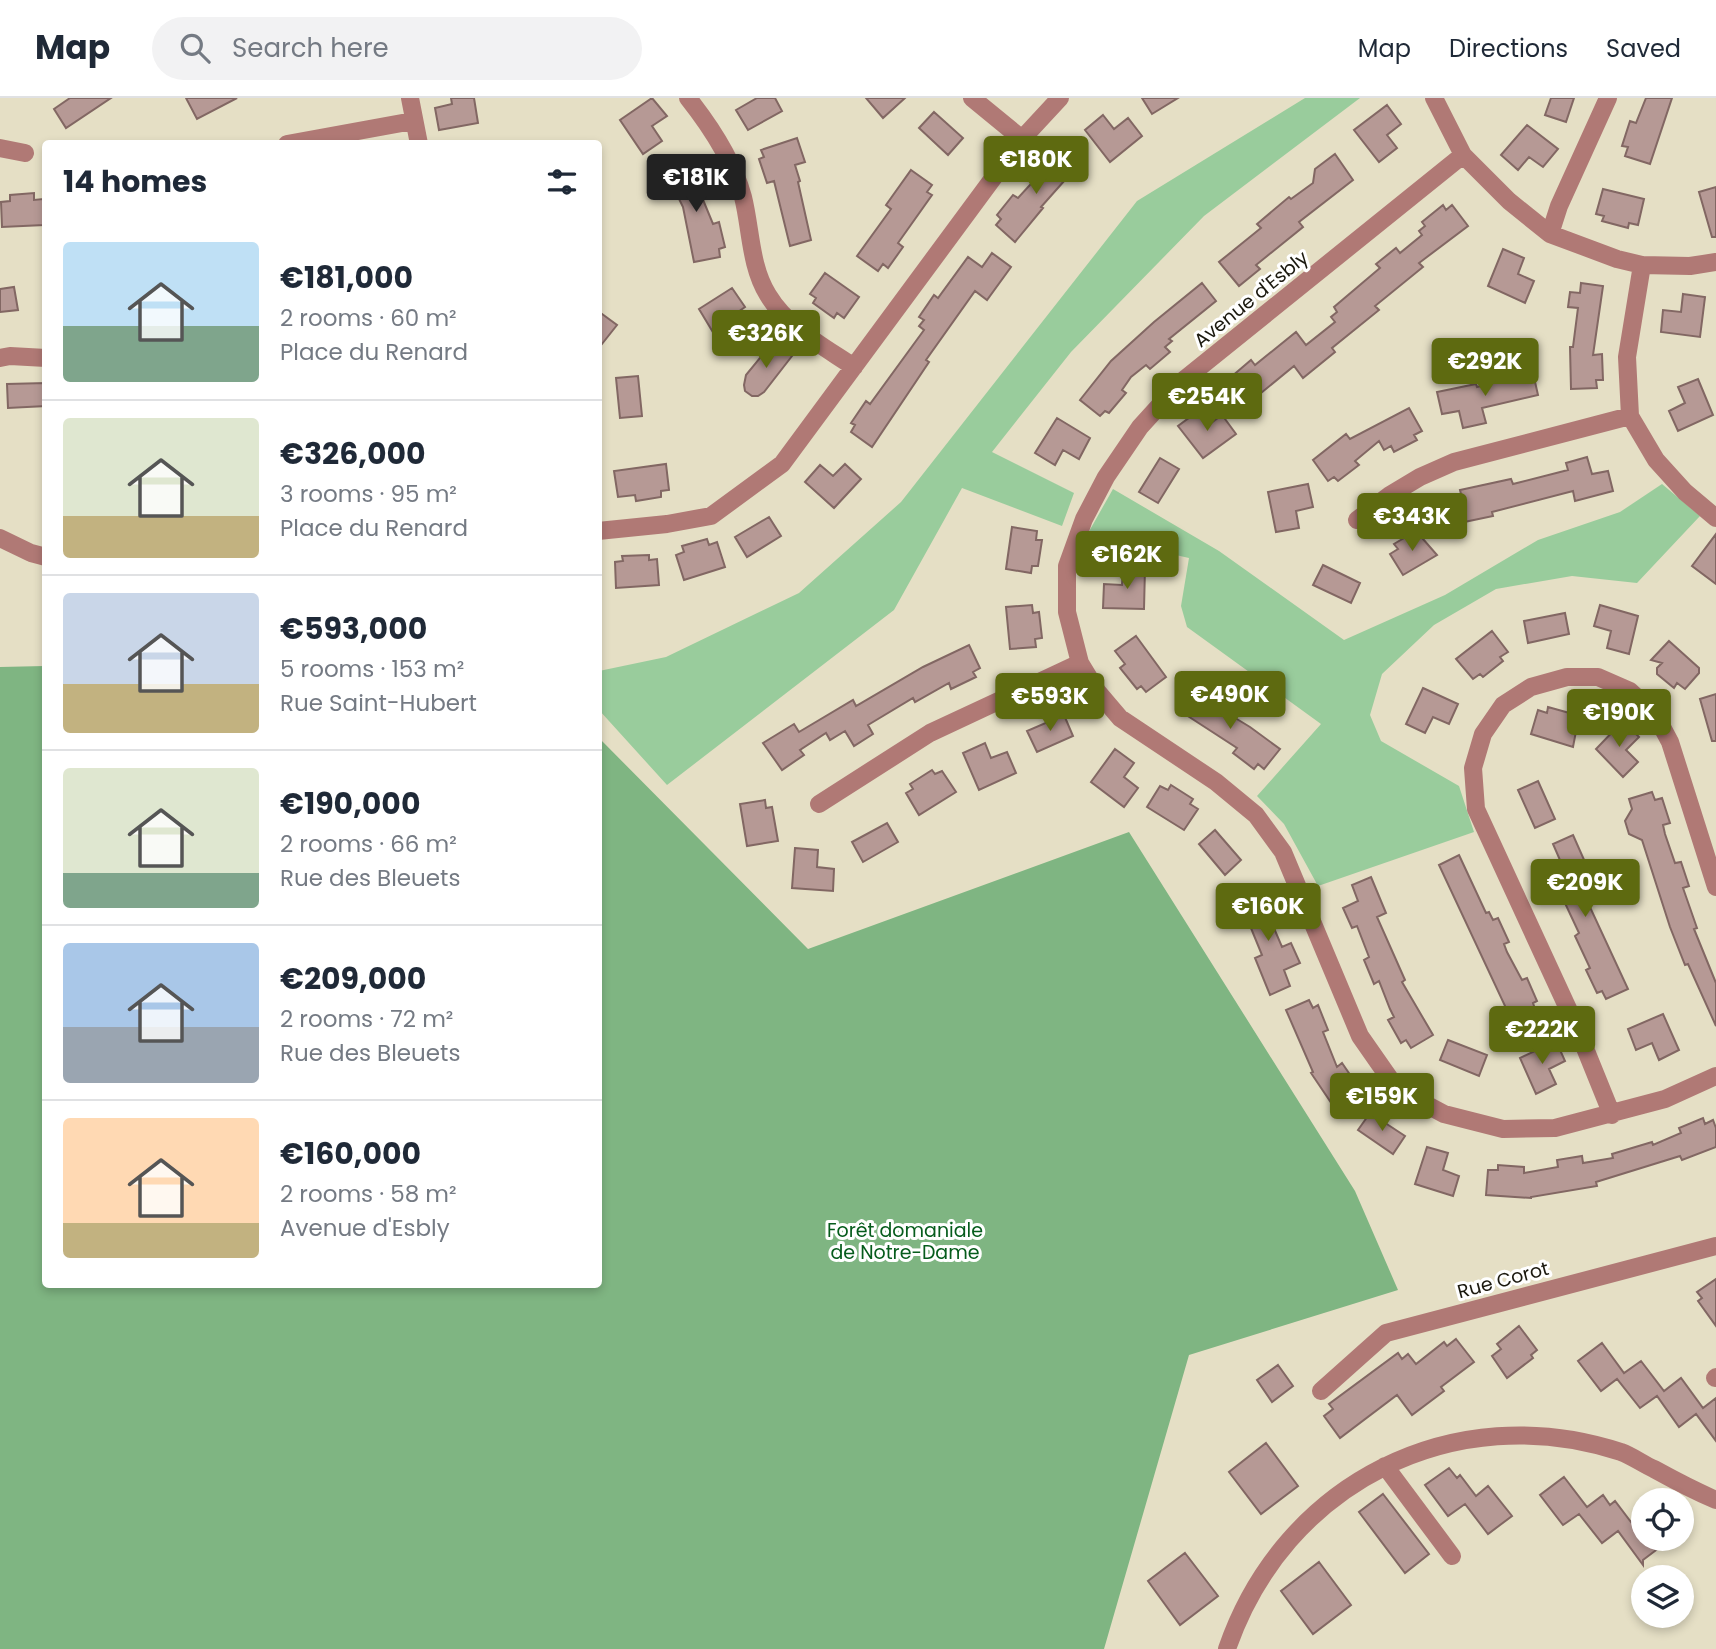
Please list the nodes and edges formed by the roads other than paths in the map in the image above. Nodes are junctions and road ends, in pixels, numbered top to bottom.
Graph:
1 (410, 98) edge
2 (688, 98) edge
3 (972, 98) edge
4 (1060, 98) edge
5 (1434, 98) edge
6 (1608, 98) edge
7 (413, 121) junction
8 (1022, 139) junction
9 (309, 140) edge
10 (418, 140) edge
11 (0, 148) edge
12 (25, 153) dead end
13 (1463, 155) junction
14 (1549, 234) junction
15 (1716, 262) edge
16 (1642, 265) junction
17 (0, 358) edge
18 (42, 358) edge
19 (854, 367) junction
20 (1630, 416) junction
21 (1716, 518) edge
22 (1357, 520) dead end
23 (602, 531) edge
24 (0, 538) edge
25 (42, 556) edge
26 (1080, 663) junction
27 (819, 804) dead end
28 (1716, 887) edge
29 (1716, 1076) edge
30 (1612, 1115) junction
31 (1714, 1249) edge
32 (1321, 1391) dead end
33 (1385, 1466) junction
34 (1716, 1500) edge
35 (1452, 1556) dead end
36 (1227, 1649) edge

1 - 7 street
2 - 19 street
3 - 8 street
4 - 8 street
5 - 13 street
6 - 14 street
7 - 9 street
7 - 10 street
8 - 19 street
11 - 12 street
13 - 14 street
13 - 26 street, Avenue d'Esbly
14 - 16 street
15 - 16 street
16 - 20 street
17 - 18 street
19 - 23 street
20 - 21 street
20 - 22 street
24 - 25 street
26 - 27 street
26 - 30 street, Avenue d'Esbly
28 - 30 street
29 - 30 street, Avenue d'Esbly
31 - 32 street, Rue Corot
33 - 34 street
33 - 35 street
33 - 36 street

